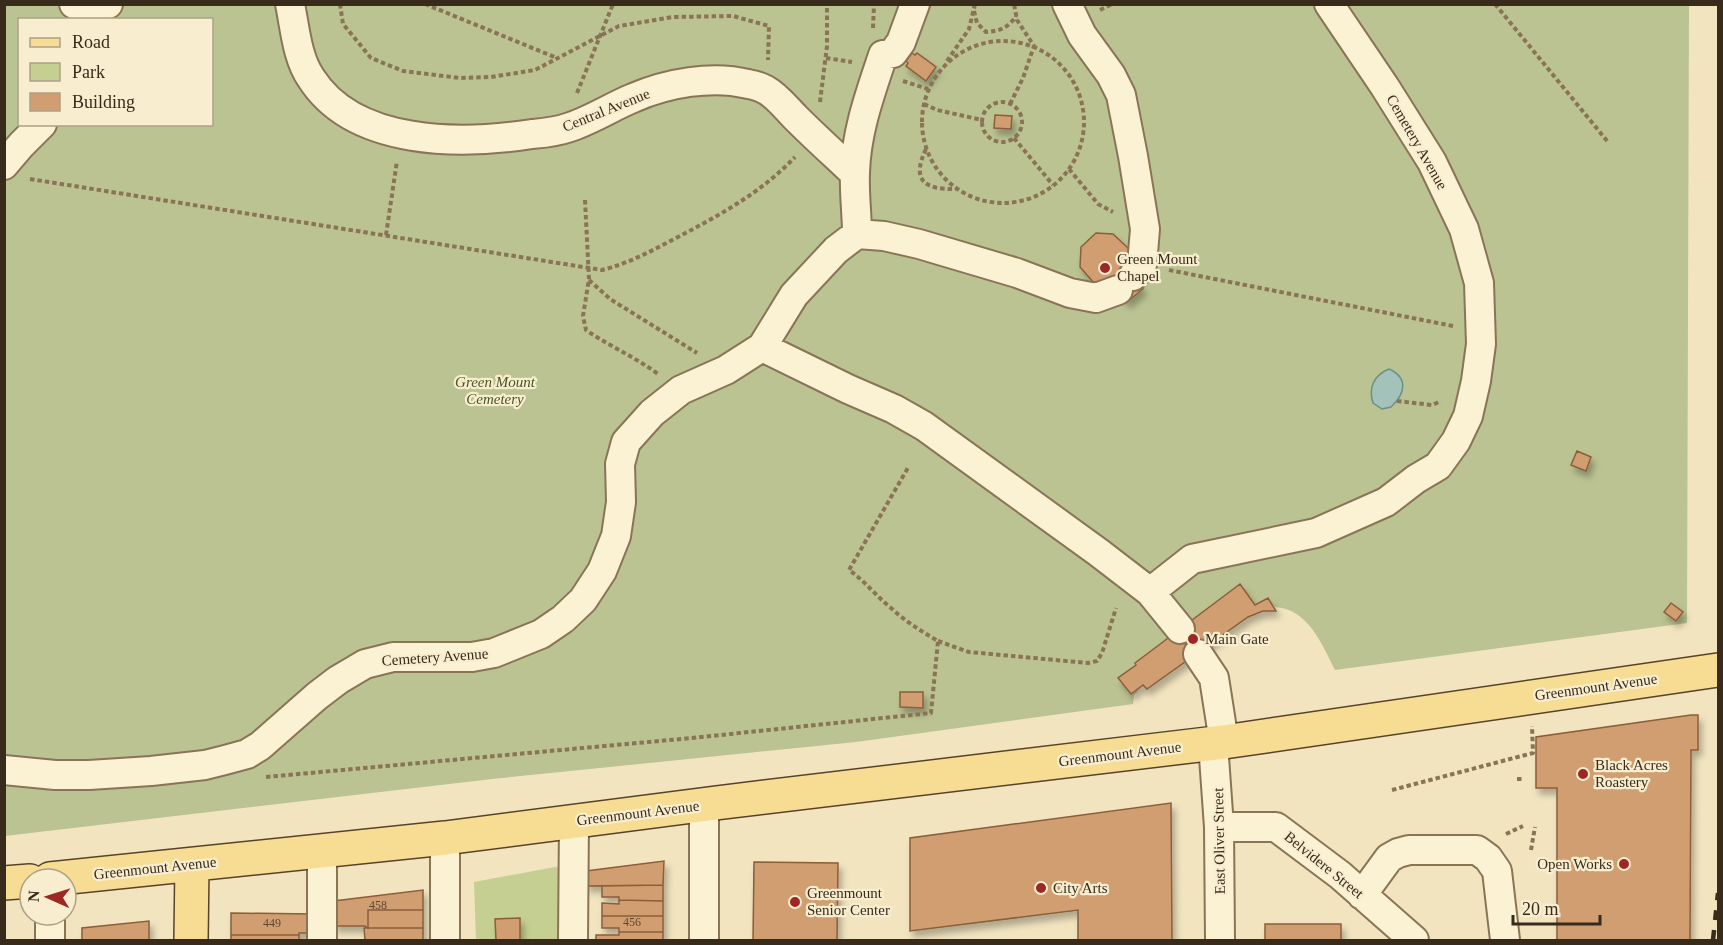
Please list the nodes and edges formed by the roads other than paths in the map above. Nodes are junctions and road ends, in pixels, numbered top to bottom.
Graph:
1 (290, 4) edge
2 (915, 4) edge
3 (1067, 4) edge
4 (1329, 4) edge
5 (40, 126) edge
6 (16, 172) edge
7 (855, 174) junction
8 (857, 234) junction
9 (762, 347) junction
10 (1150, 592) junction
11 (1179, 629) dead end
12 (1198, 654) dead end
13 (1719, 670) edge
14 (1219, 742) junction
15 (4, 770) edge
16 (704, 804) junction
17 (574, 821) junction
18 (1219, 827) junction
19 (445, 838) junction
20 (322, 851) junction
21 (192, 865) junction
22 (78, 876) edge
23 (1362, 895) junction
24 (191, 940) edge
25 (322, 940) edge
26 (445, 940) edge
27 (573, 940) edge
28 (704, 940) edge
29 (1220, 940) edge
30 (1414, 940) edge
31 (1505, 940) edge

1 - 7 street, Central Avenue
2 - 7 street
3 - 8 street
4 - 10 street, Cemetery Avenue
5 - 6 street
7 - 8 street
8 - 9 street
9 - 10 street
9 - 15 street, Cemetery Avenue
10 - 11 street
12 - 14 street
13 - 14 main road, Greenmount Avenue
14 - 16 main road, Greenmount Avenue
14 - 18 street, East Oliver Street
16 - 17 main road, Greenmount Avenue
16 - 28 street
17 - 19 main road, Greenmount Avenue
17 - 27 street
18 - 23 street, Belvidere Street
18 - 29 street, East Oliver Street
19 - 20 main road, Greenmount Avenue
19 - 26 street
20 - 21 main road, Greenmount Avenue
20 - 25 street
21 - 22 main road, Greenmount Avenue
21 - 24 main road
23 - 30 street, Belvidere Street
23 - 31 street

